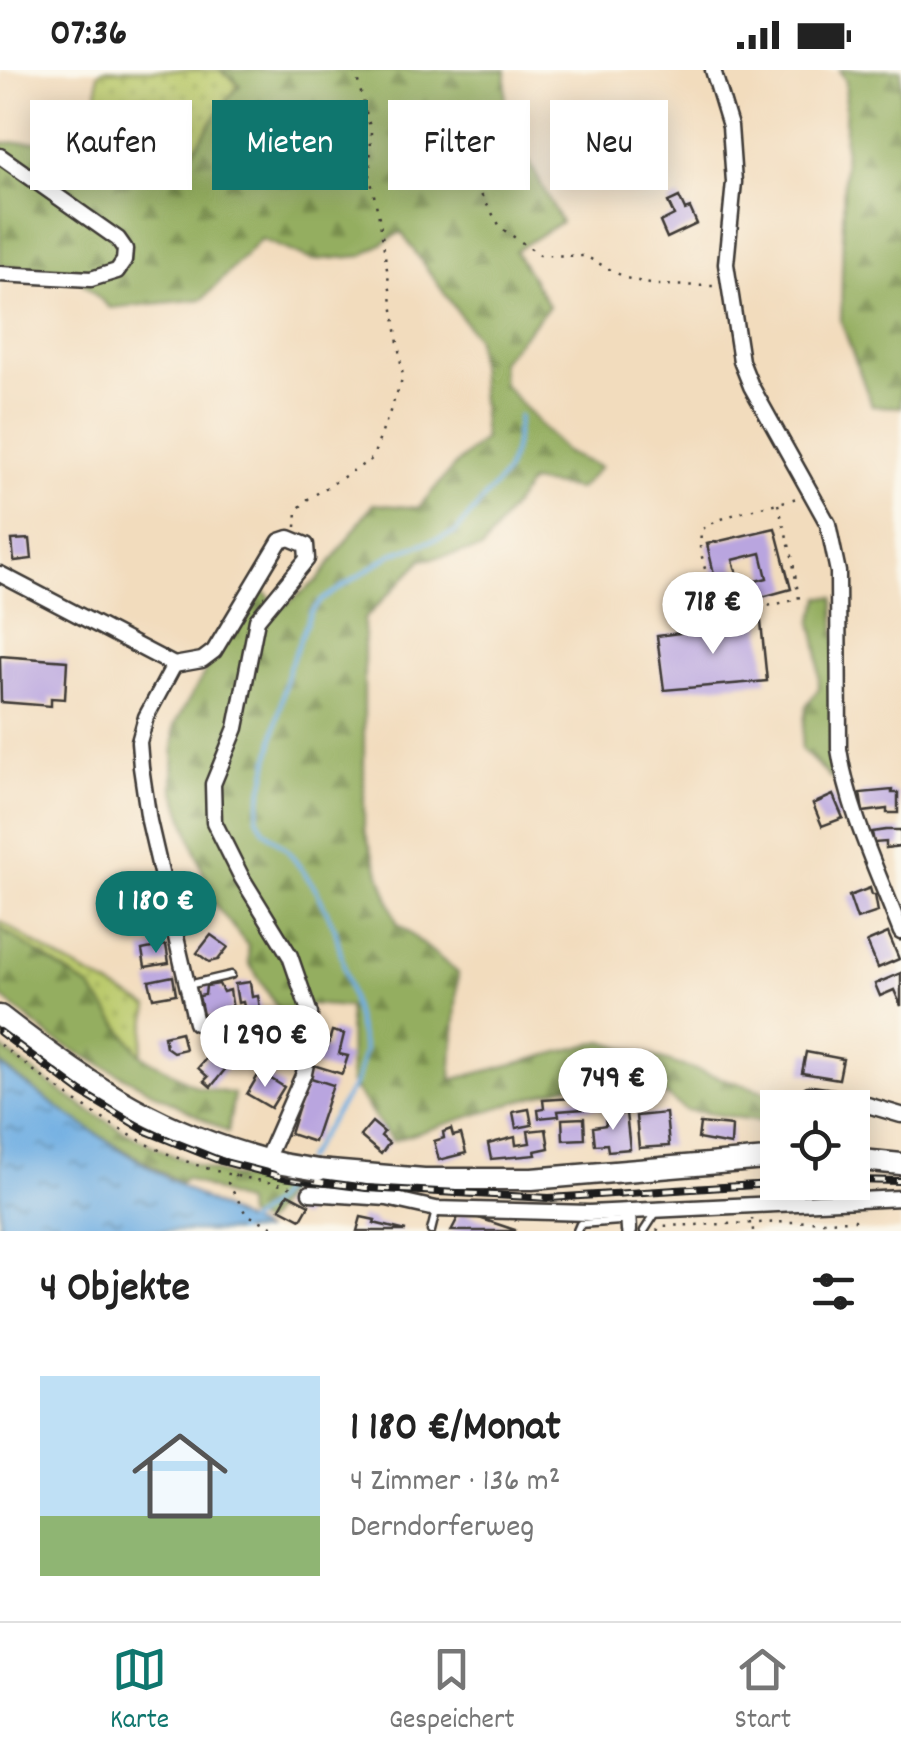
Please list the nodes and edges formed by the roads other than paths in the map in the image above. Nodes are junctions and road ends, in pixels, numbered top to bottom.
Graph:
1 (713, 70) edge
2 (0, 156) edge
3 (0, 274) edge
4 (0, 574) edge
5 (174, 665) junction
6 (901, 932) edge
7 (231, 974) dead end
8 (188, 985) junction
9 (0, 1016) edge
10 (196, 1022) dead end
11 (870, 1106) edge
12 (901, 1115) edge
13 (760, 1160) edge
14 (870, 1161) edge
15 (274, 1162) junction
16 (901, 1164) edge
17 (310, 1194) dead end
18 (901, 1198) edge
19 (436, 1210) junction
20 (658, 1210) junction
21 (628, 1211) junction
22 (431, 1231) edge
23 (577, 1231) edge
24 (629, 1231) edge
25 (644, 1231) edge

1 - 6 street
2 - 3 street
4 - 5 street
5 - 8 street
5 - 15 street
7 - 8 lane
8 - 10 street
9 - 15 main road
11 - 12 street
13 - 15 main road, bridge
14 - 16 main road
17 - 19 street
18 - 20 street
19 - 21 street
19 - 22 lane
20 - 21 street
20 - 25 lane
21 - 23 lane
21 - 24 street

